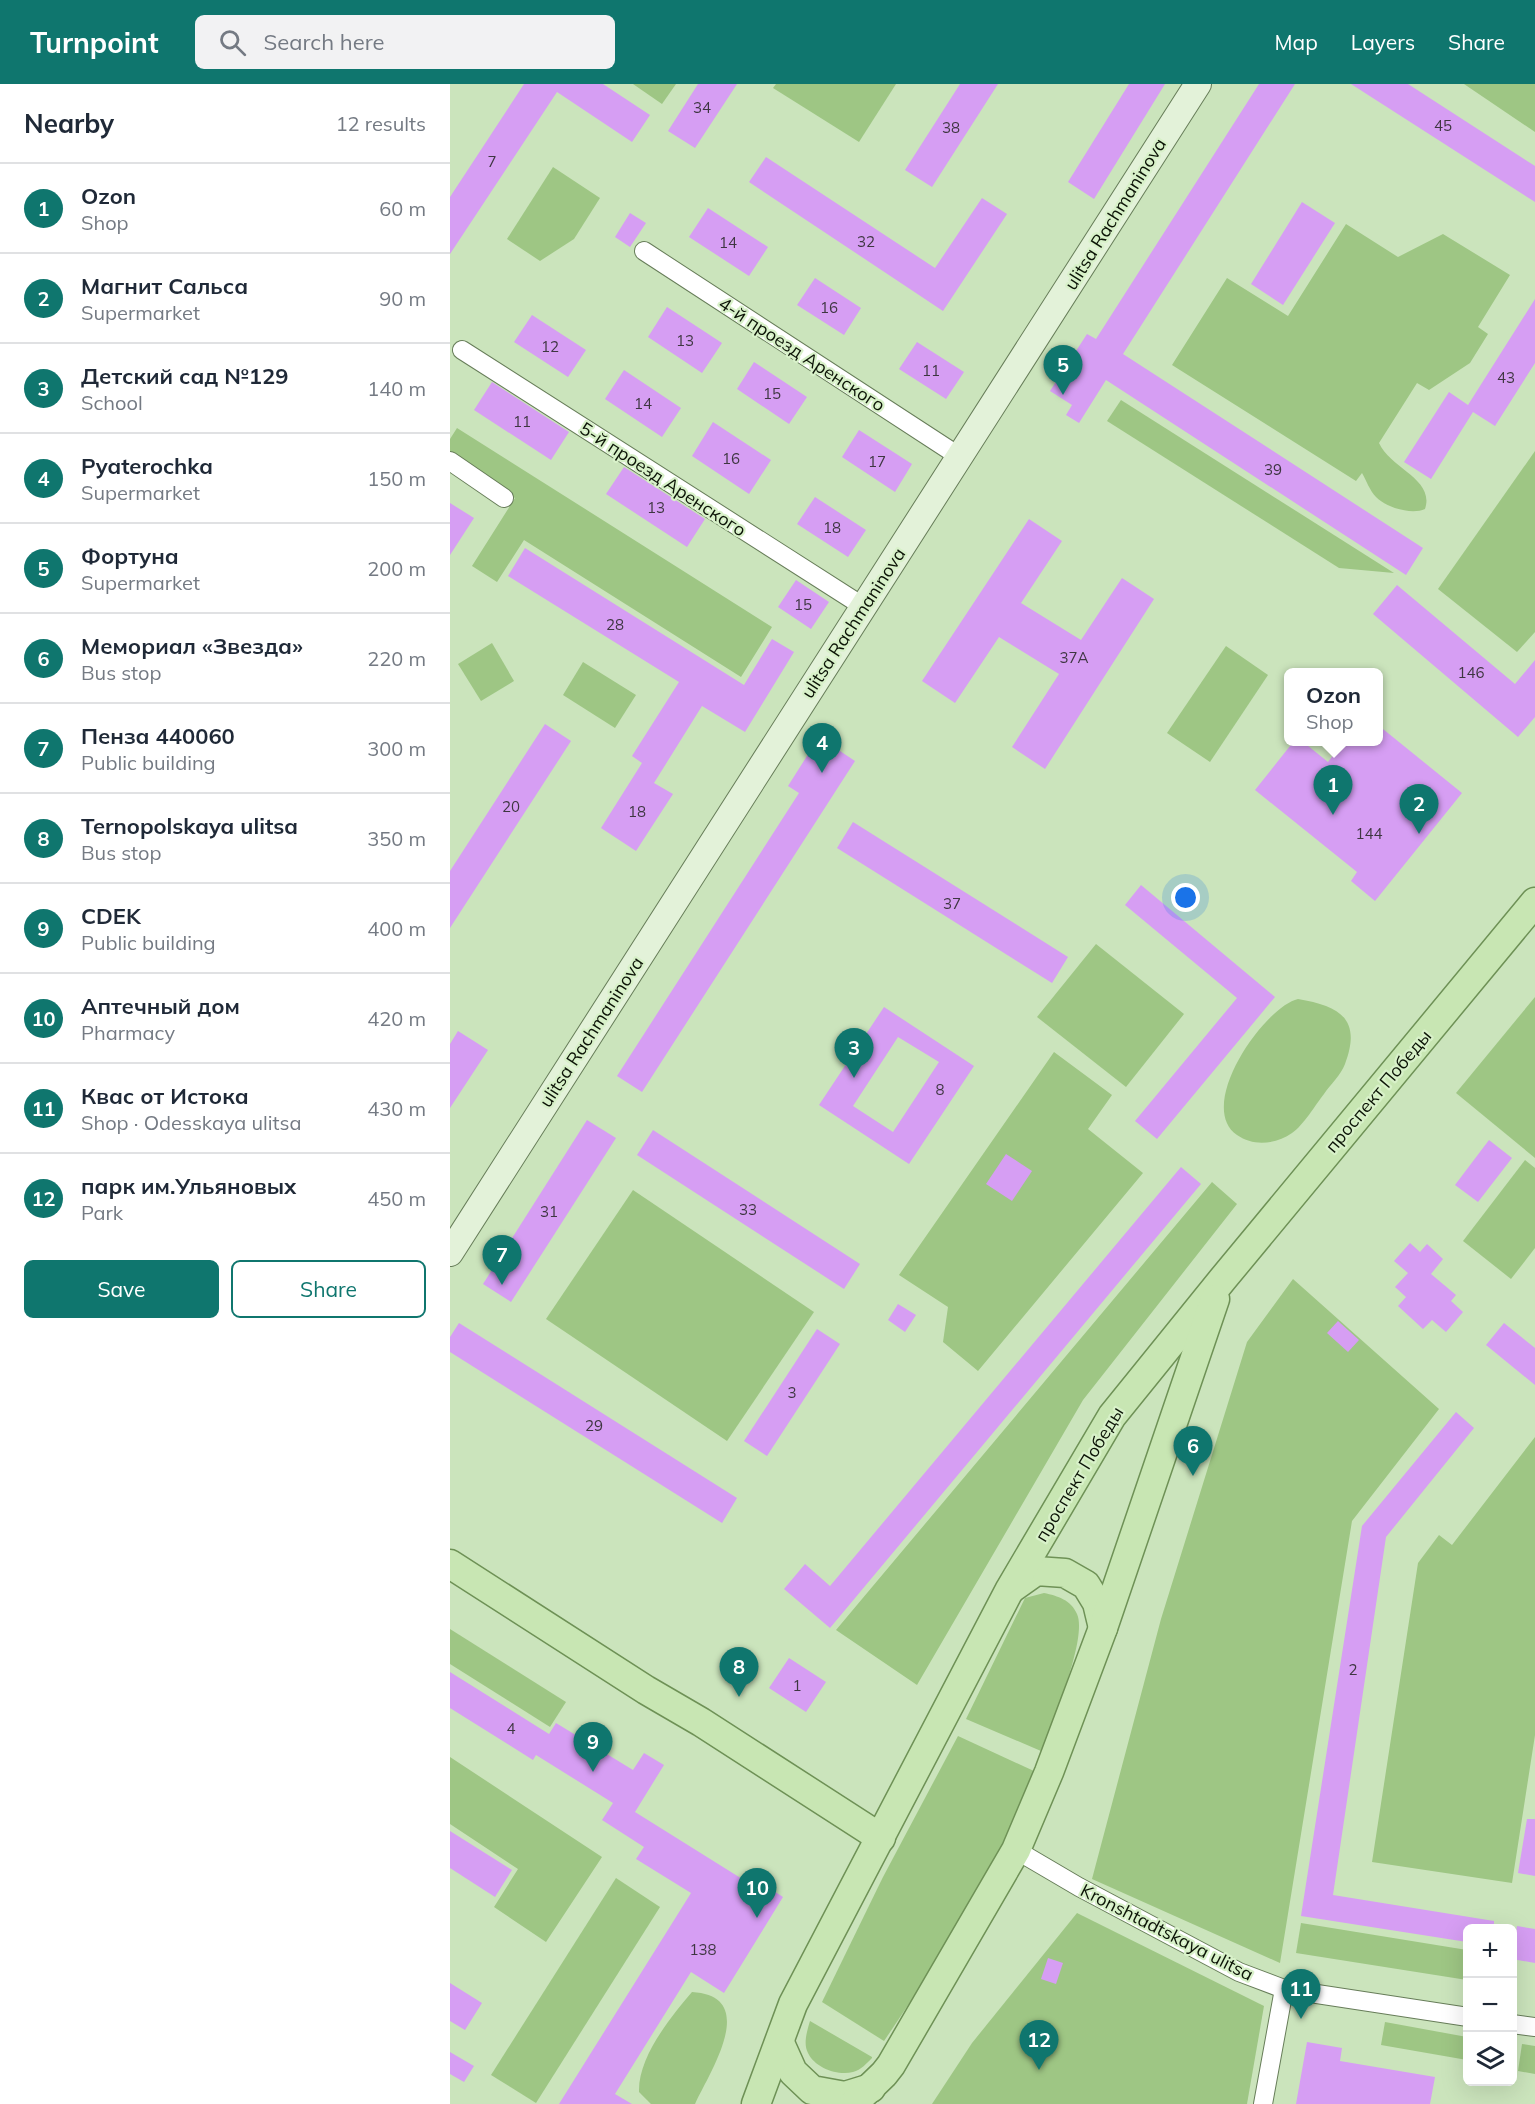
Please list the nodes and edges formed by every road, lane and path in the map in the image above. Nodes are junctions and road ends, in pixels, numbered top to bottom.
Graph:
1 (1198, 84) edge
2 (644, 251) dead end
3 (462, 350) dead end
4 (960, 457) junction
5 (450, 461) edge
6 (504, 498) dead end
7 (864, 607) junction
8 (1535, 902) edge
9 (450, 1253) edge
10 (1222, 1280) junction
11 (450, 1564) edge
12 (1010, 1589) junction
13 (1103, 1628) junction
14 (881, 1838) junction
15 (1016, 1850) junction
16 (1284, 1989) junction
17 (1463, 2016) edge
18 (1517, 2025) edge
19 (1535, 2027) edge
20 (780, 2043) junction
21 (862, 2096) edge
22 (756, 2104) edge
23 (1263, 2104) edge

1 - 4 main road, ulitsa Rachmaninova
2 - 4 street, 4-й проезд Аренского
3 - 7 street, 5-й проезд Аренского
4 - 7 main road, ulitsa Rachmaninova
5 - 6 street
7 - 9 main road, ulitsa Rachmaninova
8 - 10 main road, проспект Победы
10 - 12 main road, проспект Победы
10 - 13 main road, проспект Победы
11 - 14 main road
12 - 13 main road
12 - 14 main road, проспект Победы
13 - 15 main road, проспект Победы
14 - 20 main road, проспект Победы
15 - 16 street, Kronshtadtskaya ulitsa
15 - 21 main road, проспект Победы
16 - 17 street, Kronshtadtskaya ulitsa
16 - 23 street
18 - 19 street
20 - 21 main road
20 - 22 main road

